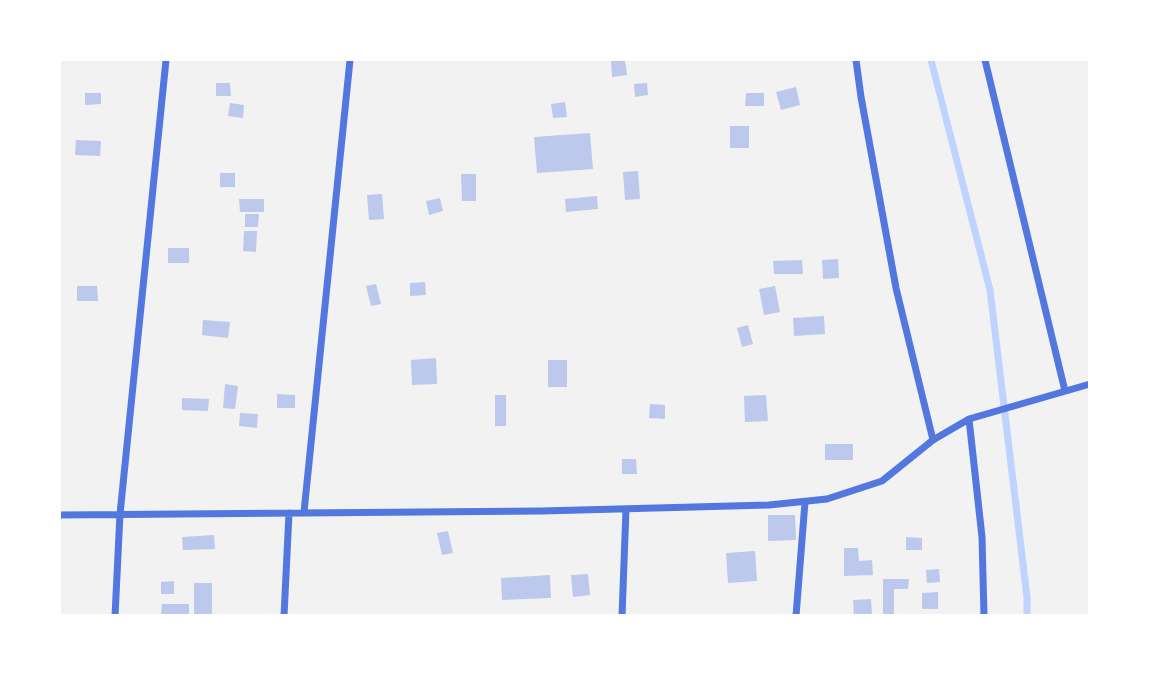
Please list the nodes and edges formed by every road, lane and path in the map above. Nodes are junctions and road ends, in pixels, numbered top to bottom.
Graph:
1 (166, 60) edge
2 (350, 60) edge
3 (854, 60) edge
4 (985, 60) edge
5 (1090, 384) edge
6 (1065, 391) junction
7 (969, 419) junction
8 (933, 440) junction
9 (805, 502) junction
10 (626, 509) junction
11 (304, 512) junction
12 (289, 513) junction
13 (120, 514) junction
14 (60, 515) edge
15 (115, 615) edge
16 (284, 615) edge
17 (622, 615) edge
18 (796, 615) edge
19 (984, 615) edge

1 - 13 street
2 - 11 street
3 - 8 street
4 - 6 street
5 - 6 street
6 - 7 street
7 - 8 street
7 - 19 street
8 - 9 street
9 - 10 street
9 - 18 street
10 - 11 street
10 - 17 street
11 - 12 street
12 - 13 street
12 - 16 street
13 - 14 street
13 - 15 street

